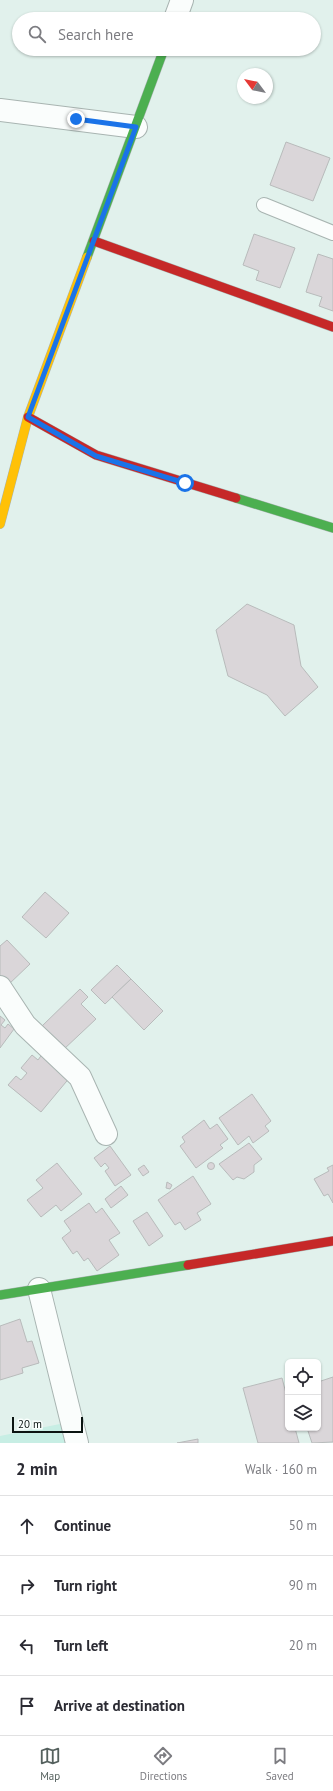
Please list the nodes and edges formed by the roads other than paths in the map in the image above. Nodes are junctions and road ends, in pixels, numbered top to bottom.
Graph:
1 (182, 0) edge
2 (178, 12) edge
3 (161, 56) edge
4 (0, 110) edge
5 (136, 127) junction
6 (264, 205) dead end
7 (333, 232) edge
8 (94, 241) junction
9 (333, 327) edge
10 (28, 417) junction
11 (0, 524) edge
12 (333, 528) edge
13 (0, 987) edge
14 (106, 1134) dead end
15 (333, 1241) edge
16 (39, 1289) junction
17 (0, 1295) edge
18 (76, 1443) edge

1 - 2 street
3 - 5 street
4 - 5 street
5 - 8 street
6 - 7 lane
8 - 9 street
8 - 10 street
10 - 11 street
10 - 12 street
13 - 14 street
15 - 16 street
16 - 17 street
16 - 18 street

